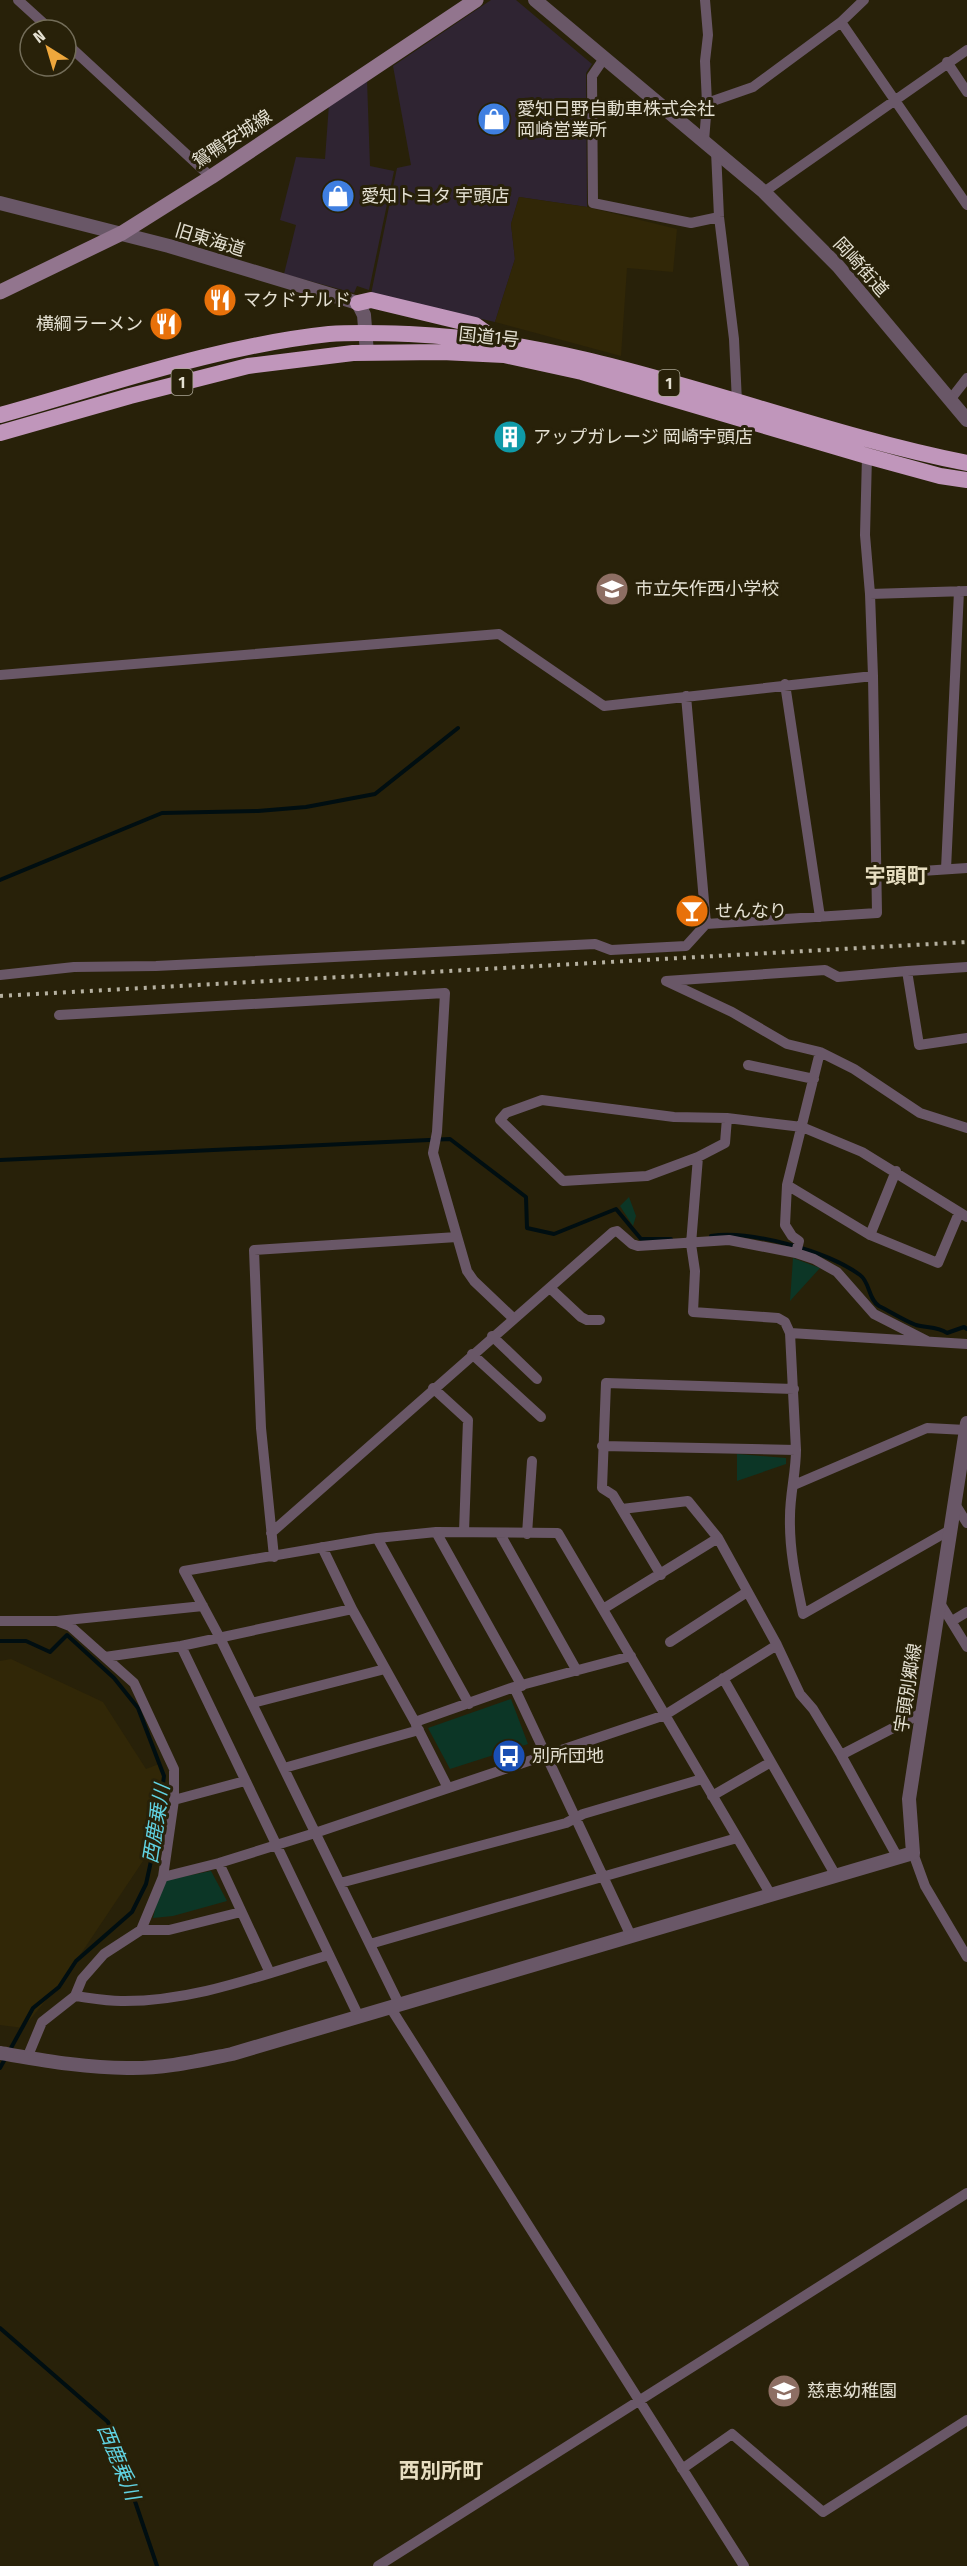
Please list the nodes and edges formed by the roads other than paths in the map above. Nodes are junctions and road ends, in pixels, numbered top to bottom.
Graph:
1 (18, 0) edge
2 (476, 0) edge
3 (535, 0) edge
4 (705, 0) edge
5 (864, 0) edge
6 (38, 18) edge
7 (841, 22) junction
8 (967, 50) edge
9 (78, 54) edge
10 (605, 57) junction
11 (947, 62) junction
12 (967, 92) edge
13 (894, 101) junction
14 (707, 103) junction
15 (704, 141) junction
16 (716, 151) junction
17 (211, 177) junction
18 (764, 192) junction
19 (0, 203) edge
20 (967, 205) edge
21 (719, 217) junction
22 (122, 233) junction
23 (0, 292) edge
24 (358, 303) junction
25 (366, 333) junction
26 (500, 342) junction
27 (368, 352) junction
28 (967, 378) edge
29 (950, 400) junction
30 (737, 402) junction
31 (0, 415) edge
32 (967, 420) edge
33 (0, 433) edge
34 (867, 456) junction
35 (967, 463) edge
36 (967, 480) edge
37 (963, 591) edge
38 (870, 594) junction
39 (0, 675) edge
40 (873, 676) junction
41 (785, 684) junction
42 (686, 696) junction
43 (967, 868) edge
44 (946, 869) junction
45 (877, 874) junction
46 (820, 917) junction
47 (706, 924) junction
48 (967, 966) edge
49 (907, 971) junction
50 (0, 975) edge
51 (59, 1015) dead end
52 (967, 1038) edge
53 (820, 1052) junction
54 (748, 1065) dead end
55 (814, 1079) junction
56 (727, 1118) junction
57 (802, 1127) junction
58 (967, 1128) edge
59 (698, 1157) junction
60 (896, 1171) junction
61 (787, 1185) junction
62 (963, 1215) edge
63 (870, 1235) junction
64 (457, 1237) junction
65 (691, 1244) junction
66 (796, 1253) junction
67 (550, 1288) junction
68 (513, 1318) junction
69 (600, 1320) dead end
70 (790, 1333) junction
71 (492, 1336) junction
72 (927, 1341) junction
73 (967, 1344) edge
74 (472, 1354) junction
75 (537, 1379) dead end
76 (433, 1388) junction
77 (794, 1389) junction
78 (541, 1417) dead end
79 (967, 1427) edge
80 (602, 1446) junction
81 (796, 1450) junction
82 (532, 1461) dead end
83 (794, 1485) junction
84 (955, 1504) junction
85 (622, 1509) junction
86 (967, 1523) edge
87 (950, 1530) junction
88 (464, 1532) junction
89 (271, 1533) junction
90 (436, 1533) junction
91 (500, 1534) junction
92 (527, 1534) junction
93 (377, 1538) junction
94 (718, 1538) junction
95 (321, 1547) junction
96 (274, 1557) junction
97 (661, 1575) junction
98 (747, 1592) junction
99 (939, 1603) junction
100 (203, 1606) junction
101 (352, 1608) junction
102 (603, 1609) junction
103 (967, 1612) edge
104 (57, 1621) junction
105 (952, 1621) junction
106 (0, 1622) edge
107 (220, 1638) junction
108 (670, 1642) dead end
109 (777, 1645) junction
110 (181, 1646) junction
111 (967, 1647) edge
112 (631, 1656) junction
113 (105, 1657) junction
114 (385, 1669) junction
115 (577, 1671) junction
116 (723, 1678) junction
117 (518, 1687) junction
118 (252, 1703) junction
119 (469, 1704) junction
120 (922, 1713) junction
121 (664, 1715) junction
122 (417, 1726) junction
123 (545, 1755) junction
124 (841, 1755) junction
125 (771, 1762) junction
126 (284, 1768) junction
127 (702, 1779) junction
128 (245, 1781) junction
129 (448, 1788) junction
130 (712, 1796) junction
131 (174, 1800) junction
132 (576, 1818) junction
133 (315, 1833) junction
134 (737, 1838) junction
135 (277, 1843) junction
136 (913, 1853) junction
137 (898, 1858) junction
138 (219, 1863) junction
139 (602, 1876) junction
140 (836, 1876) junction
141 (163, 1877) junction
142 (340, 1883) junction
143 (771, 1895) junction
144 (241, 1912) junction
145 (141, 1930) junction
146 (632, 1936) junction
147 (370, 1944) junction
148 (329, 1955) junction
149 (967, 1957) edge
150 (270, 1972) junction
151 (75, 1996) junction
152 (395, 2006) junction
153 (358, 2015) junction
154 (0, 2053) edge
155 (27, 2058) junction
156 (967, 2193) edge
157 (639, 2400) junction
158 (967, 2420) edge
159 (682, 2469) junction
160 (378, 2566) edge
161 (743, 2566) edge

1 - 6 street
2 - 17 main road, 鴛鴨安城線
3 - 10 street
4 - 14 street
5 - 7 street
7 - 13 street
7 - 14 street
8 - 11 street
9 - 17 street
10 - 15 street
10 - 21 street
11 - 12 street
11 - 13 street
13 - 18 street
13 - 20 street
14 - 15 street
15 - 16 street, 岡崎街道
16 - 18 street, 岡崎街道
16 - 21 street
17 - 22 main road, 鴛鴨安城線
18 - 29 street, 岡崎街道
19 - 22 street, 旧東海道
21 - 30 street
22 - 23 main road, 鴛鴨安城線
22 - 24 street, 旧東海道
24 - 25 street
24 - 26 highway
25 - 26 highway, 国道1号 / 1
25 - 27 street
25 - 31 highway, 国道1号 / 1
26 - 30 highway, 国道1号 / 1
27 - 33 highway, 国道1号 / 1
27 - 34 highway, 国道1号 / 1
28 - 29 street
29 - 32 street, 岡崎街道
30 - 35 highway, 国道1号 / 1
34 - 36 highway, 国道1号 / 1
34 - 38 street
37 - 38 street
37 - 44 street
38 - 40 street
39 - 42 street
40 - 41 street
40 - 45 street
41 - 42 street
41 - 46 street
42 - 47 street
43 - 44 street
44 - 45 street
45 - 46 street
46 - 47 street
47 - 50 street
48 - 49 street
49 - 52 street
49 - 53 street
51 - 64 street
53 - 55 street
53 - 58 street
54 - 55 street
55 - 57 street
56 - 57 street
56 - 59 street
56 - 59 street
57 - 60 street
57 - 61 street
59 - 65 street
60 - 62 street
60 - 63 street
61 - 63 street
61 - 66 street
62 - 63 street
64 - 68 street
64 - 89 street
65 - 66 street
65 - 67 street
65 - 70 street
66 - 72 street
67 - 68 street
67 - 69 street
68 - 71 street
70 - 72 street
70 - 77 street
71 - 74 street
71 - 75 street
72 - 73 street
74 - 76 street
74 - 78 street
76 - 88 street
76 - 89 street
77 - 80 street
77 - 81 street
79 - 83 street
79 - 84 street
80 - 81 street
80 - 85 street
81 - 83 street
82 - 92 street
83 - 87 street
84 - 86 street
84 - 87 street, 宇頭別郷線
85 - 94 street
85 - 97 street
87 - 99 street, 宇頭別郷線
88 - 90 street
88 - 91 street
89 - 96 street
90 - 93 street
90 - 117 street
91 - 92 street
91 - 115 street
92 - 102 street
93 - 95 street
93 - 119 street
94 - 97 street
94 - 98 street
95 - 96 street
95 - 101 street
96 - 100 street
97 - 102 street
98 - 108 street
98 - 109 street
99 - 105 street
99 - 120 street, 宇頭別郷線
100 - 104 street
100 - 107 street
101 - 107 street
101 - 114 street
102 - 112 street
103 - 105 street
104 - 106 street
104 - 113 street
105 - 111 street
107 - 110 street
107 - 118 street
109 - 116 street
109 - 124 street
110 - 113 street
110 - 128 street
112 - 115 street
112 - 121 street
113 - 131 street
114 - 118 street
114 - 122 street
115 - 117 street
116 - 121 street
116 - 125 street
117 - 119 street
117 - 123 street
118 - 126 street
119 - 122 street
120 - 124 street
120 - 136 street, 宇頭別郷線
121 - 123 street
121 - 127 street
122 - 126 street
122 - 129 street
123 - 129 street
123 - 132 street
124 - 137 street
125 - 130 street
125 - 140 street
126 - 133 street
127 - 130 street
127 - 132 street
128 - 131 street
128 - 135 street
129 - 133 street
130 - 134 street
131 - 141 street
132 - 139 street
132 - 142 street
133 - 135 street
133 - 142 street
134 - 139 street
134 - 143 street
135 - 138 street
135 - 148 street
136 - 137 street
136 - 149 street
137 - 140 street
138 - 141 street
138 - 144 street
139 - 146 street
139 - 147 street
140 - 143 street
141 - 145 street
142 - 147 street
143 - 146 street
144 - 145 street
144 - 150 street
145 - 151 street
146 - 152 street
147 - 152 street
148 - 150 street
148 - 153 street
150 - 151 street
151 - 155 street
152 - 153 street
152 - 157 street
153 - 155 street
154 - 155 street
156 - 157 street
157 - 159 street
157 - 160 street
158 - 159 street
159 - 161 street

